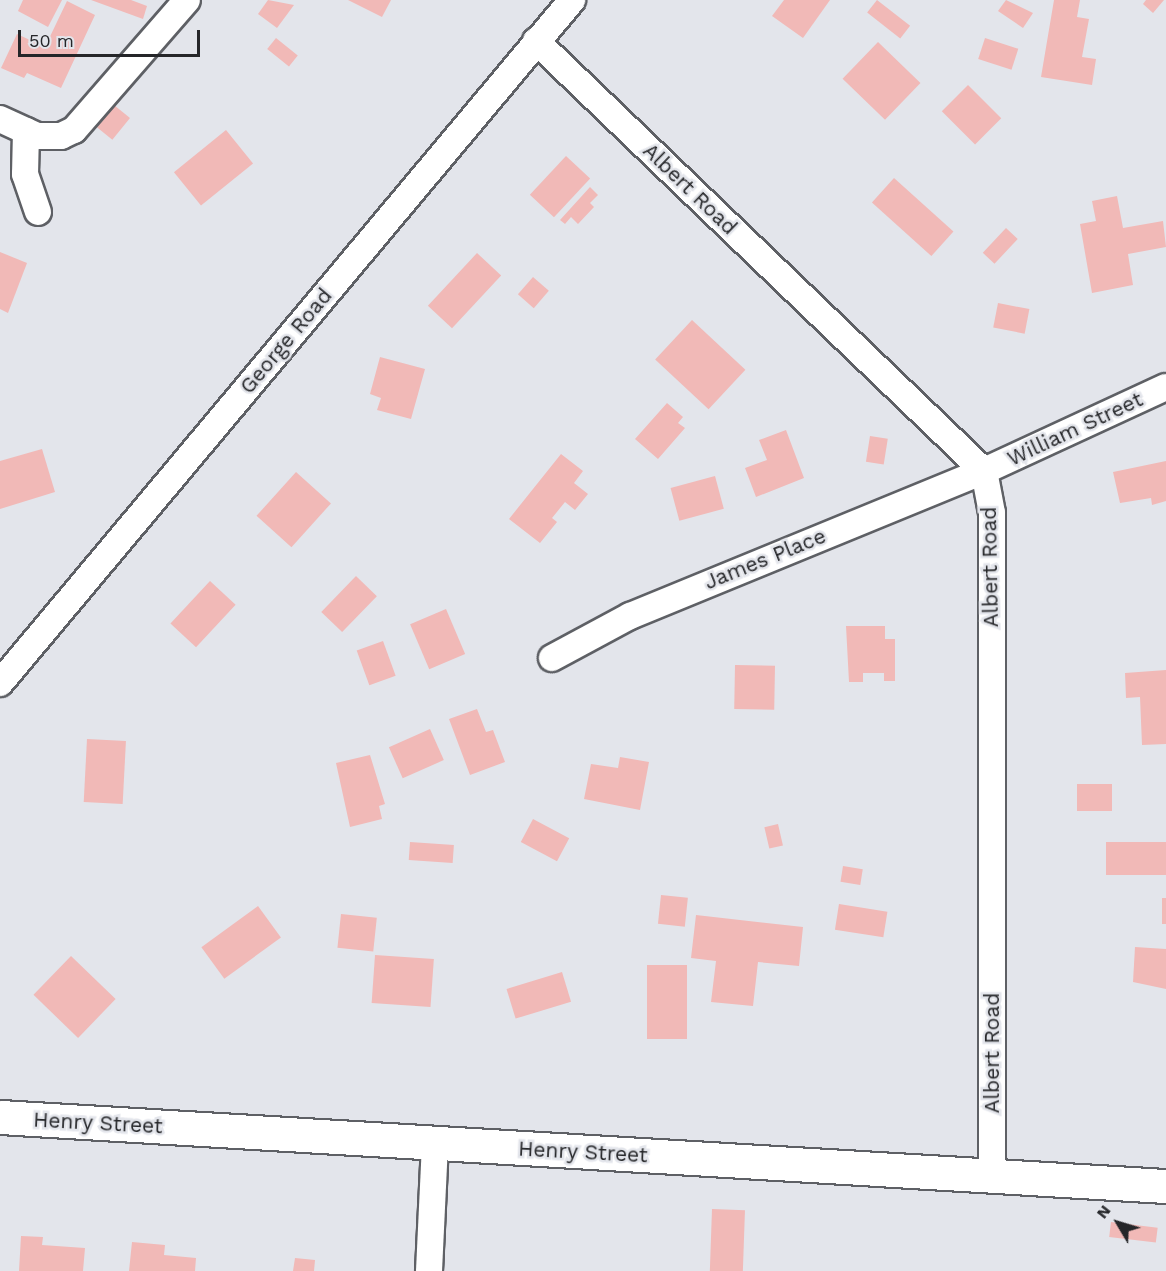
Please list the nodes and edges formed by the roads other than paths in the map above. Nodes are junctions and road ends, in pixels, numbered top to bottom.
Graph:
1 (187, 0) edge
2 (572, 0) edge
3 (536, 41) junction
4 (0, 119) edge
5 (26, 131) junction
6 (38, 212) dead end
7 (1166, 387) edge
8 (984, 471) junction
9 (552, 658) dead end
10 (0, 683) edge
11 (0, 1117) edge
12 (435, 1143) junction
13 (992, 1176) junction
14 (1166, 1186) edge
15 (429, 1271) edge

1 - 5 street
2 - 3 street, George Road
3 - 8 street, Albert Road
3 - 10 street, George Road
4 - 5 street
5 - 6 street
7 - 8 street, William Street
8 - 9 street, James Place
8 - 13 street, Albert Road
11 - 12 street, Henry Street
12 - 13 street, Henry Street
12 - 15 street
13 - 14 street, Henry Street

